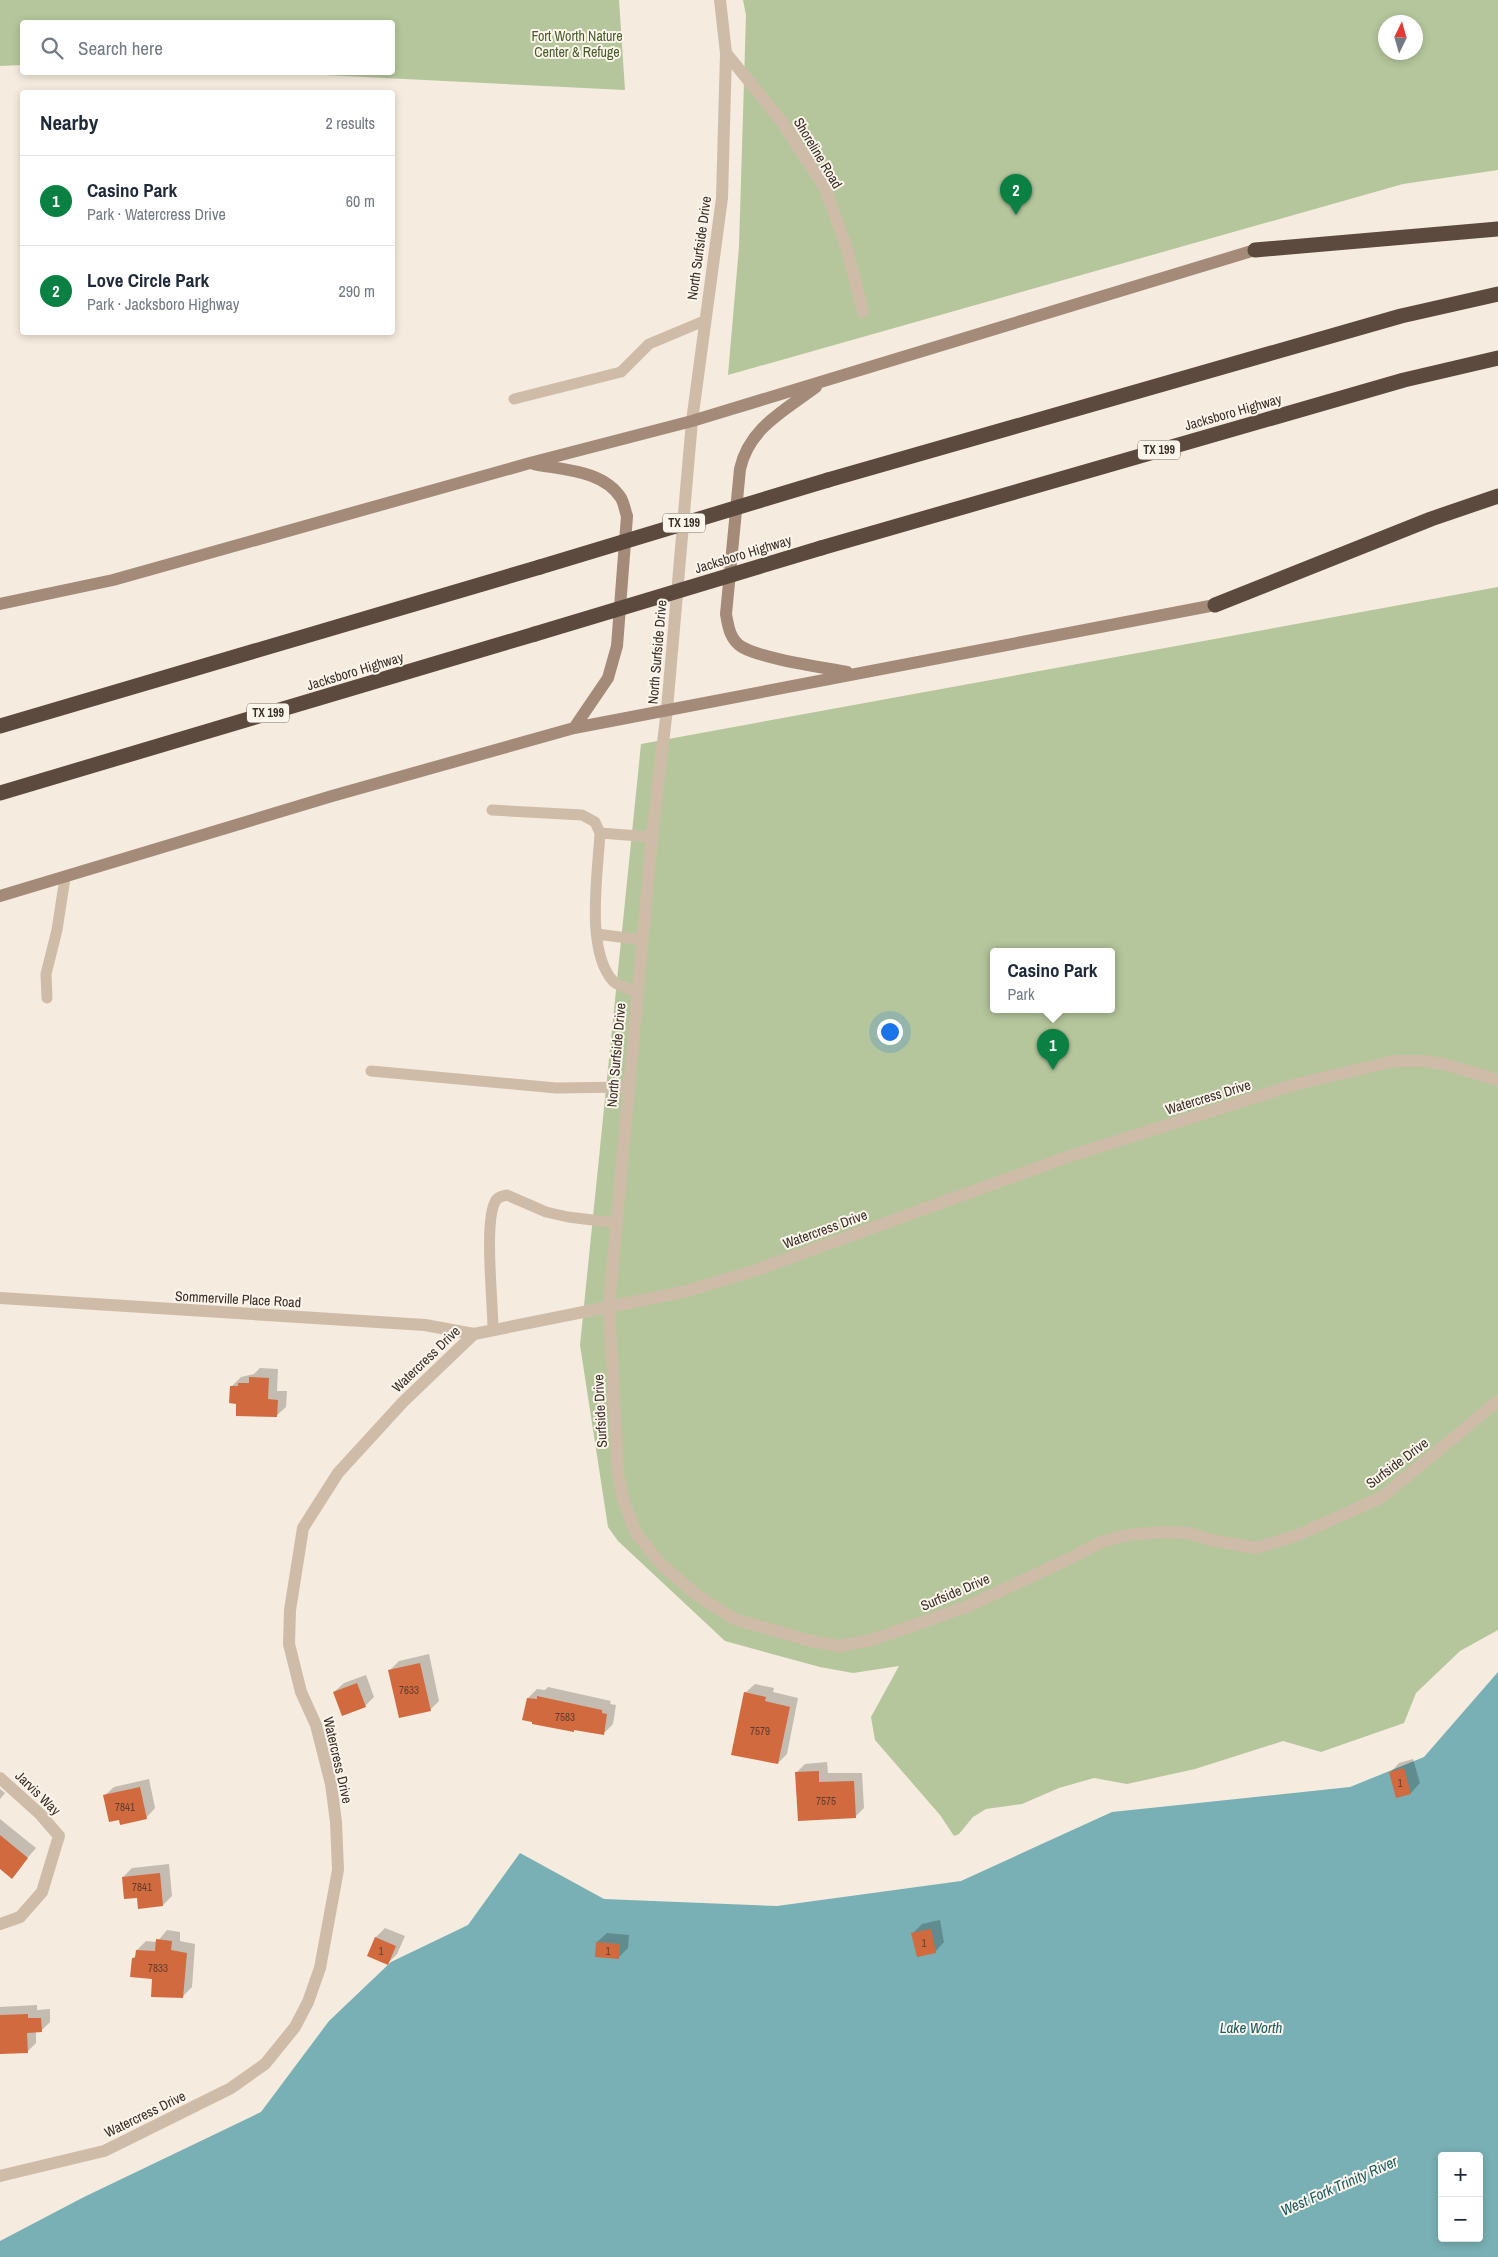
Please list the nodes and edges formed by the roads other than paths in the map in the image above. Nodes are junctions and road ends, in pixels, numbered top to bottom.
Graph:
1 (720, 0) edge
2 (726, 54) junction
3 (1498, 230) edge
4 (1255, 250) joint
5 (1498, 294) edge
6 (863, 312) dead end
7 (704, 321) junction
8 (1498, 358) edge
9 (822, 382) junction
10 (514, 399) dead end
11 (692, 421) junction
12 (530, 463) junction
13 (1498, 496) edge
14 (0, 604) edge
15 (1215, 605) joint
16 (854, 674) junction
17 (667, 709) junction
18 (0, 726) edge
19 (574, 728) junction
20 (0, 793) edge
21 (492, 810) dead end
22 (600, 833) junction
23 (652, 837) junction
24 (65, 878) junction
25 (0, 896) edge
26 (596, 934) junction
27 (642, 940) junction
28 (637, 992) junction
29 (47, 998) dead end
30 (371, 1071) dead end
31 (1498, 1080) edge
32 (628, 1087) junction
33 (617, 1223) junction
34 (0, 1298) edge
35 (609, 1306) junction
36 (493, 1330) junction
37 (474, 1334) junction
38 (1498, 1401) edge
39 (0, 1778) edge
40 (0, 1924) edge
41 (0, 2176) edge

1 - 2 street, North Surfside Drive
2 - 6 street, Shoreline Road
2 - 7 street, North Surfside Drive
3 - 4 highway
4 - 9 main road
5 - 18 highway, TX 199, bridge
7 - 10 lane
7 - 11 street, North Surfside Drive
8 - 20 highway, Jacksboro Highway / TX 199, bridge
9 - 11 main road
9 - 16 main road
11 - 12 main road
11 - 17 street, North Surfside Drive
12 - 14 main road
12 - 19 main road
13 - 15 highway
15 - 16 main road
16 - 17 main road
17 - 19 main road
17 - 23 street, North Surfside Drive
19 - 24 main road
21 - 22 lane
22 - 23 lane
22 - 26 lane
23 - 27 street, North Surfside Drive
24 - 25 main road
24 - 29 lane
26 - 27 lane
26 - 28 lane
27 - 28 street, North Surfside Drive
28 - 32 street, North Surfside Drive
30 - 32 lane
31 - 35 street, Watercress Drive
32 - 33 street, North Surfside Drive
33 - 35 street, North Surfside Drive
33 - 36 lane
34 - 37 street, Sommerville Place Road
35 - 36 street, Watercress Drive
35 - 38 street, Surfside Drive
36 - 37 street, Watercress Drive
37 - 41 street, Watercress Drive
39 - 40 street, Jarvis Way

